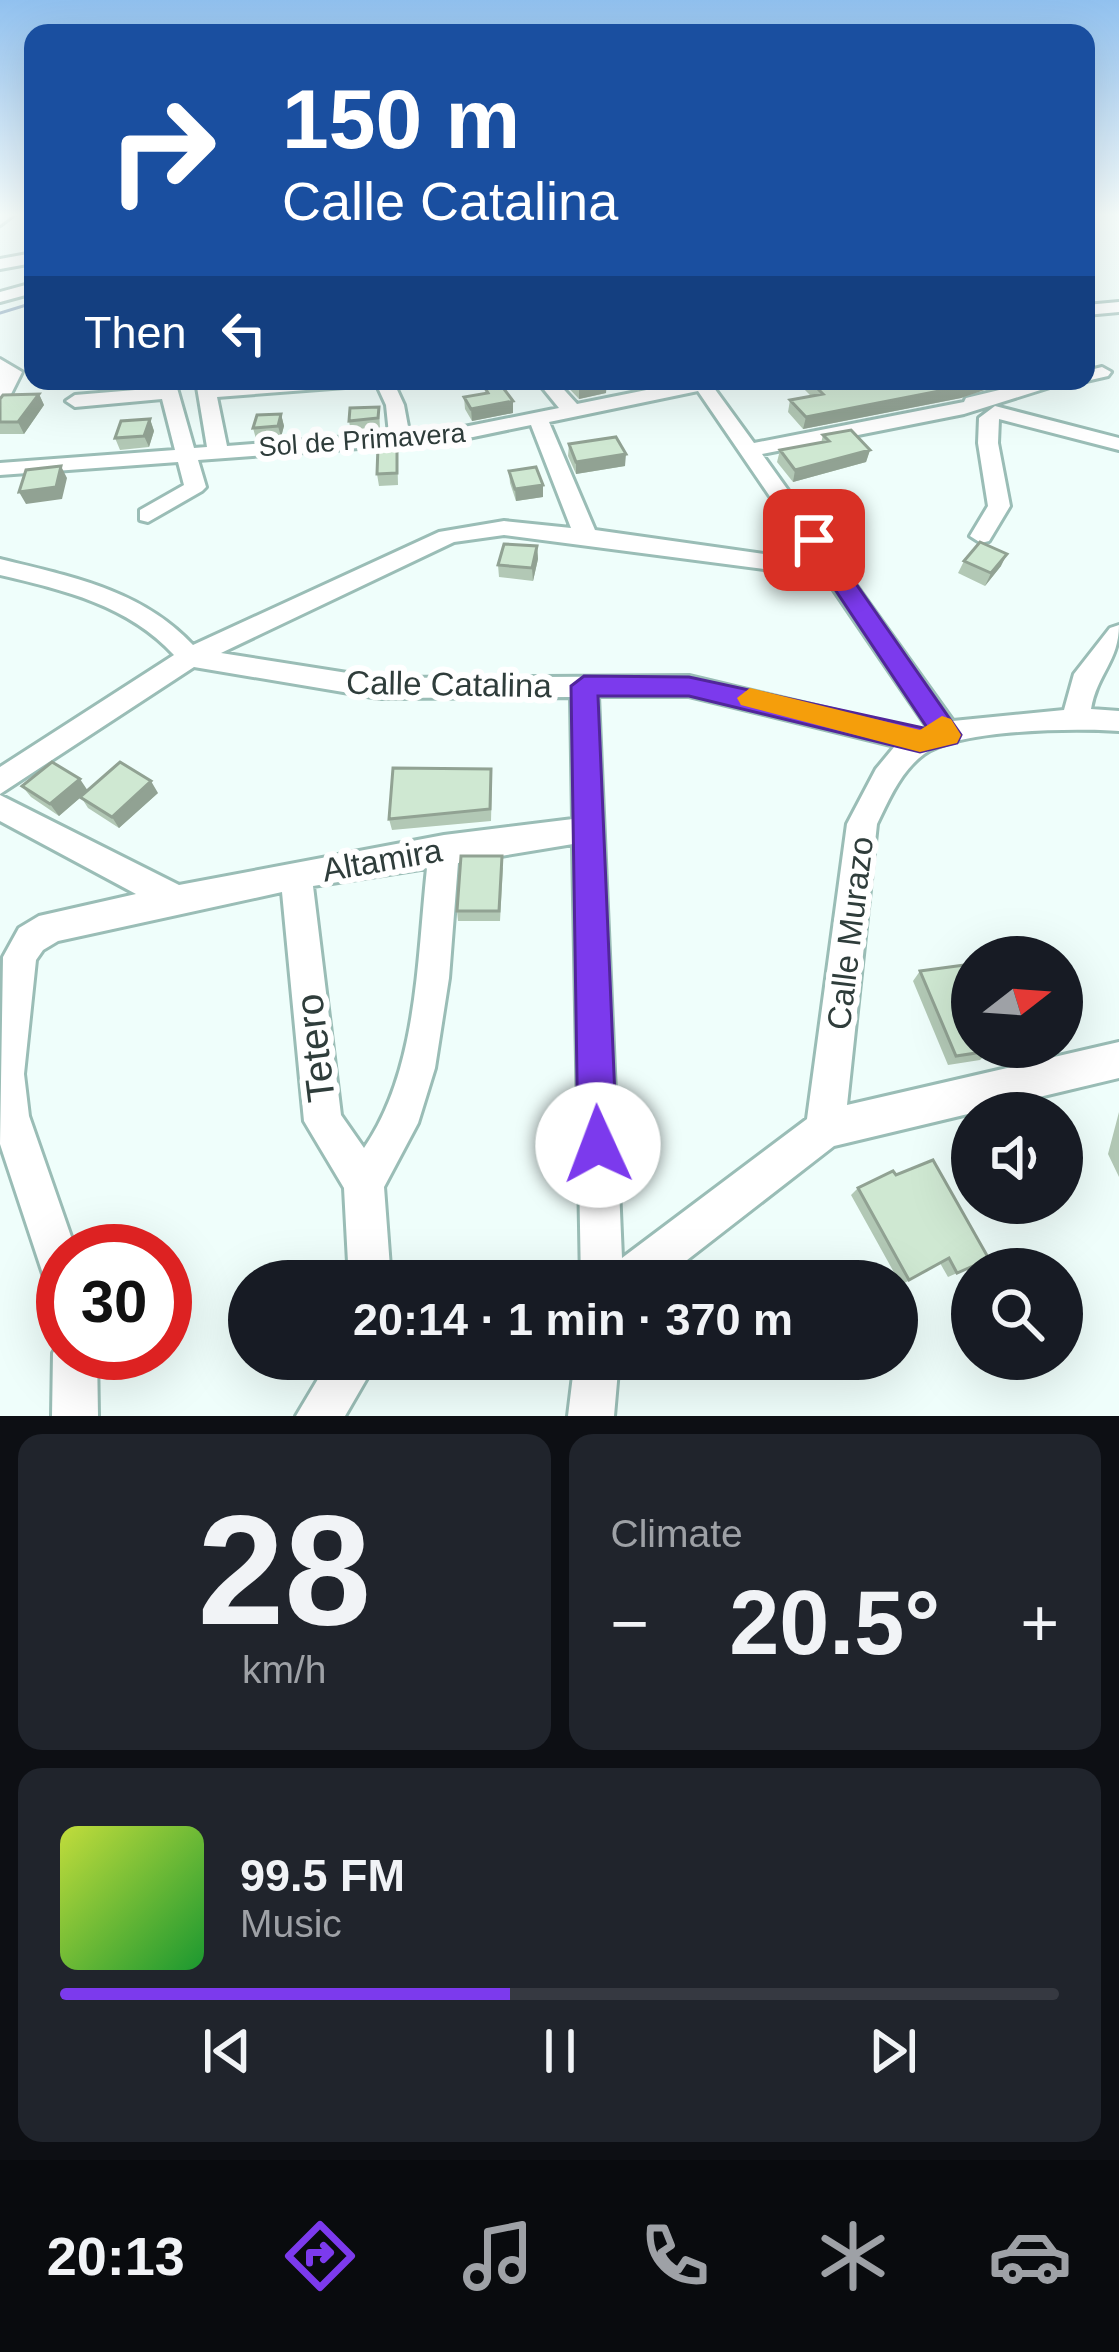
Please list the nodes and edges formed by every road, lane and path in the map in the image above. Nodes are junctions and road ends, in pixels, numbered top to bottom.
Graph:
1 (0, 364) edge
2 (6, 390) edge
3 (147, 390) edge
4 (168, 390) edge
5 (205, 390) edge
6 (388, 390) edge
7 (554, 390) edge
8 (673, 390) edge
9 (713, 390) edge
10 (1036, 390) edge
11 (75, 401) dead end
12 (979, 411) junction
13 (574, 413) junction
14 (539, 421) junction
15 (400, 439) junction
16 (1119, 444) edge
17 (751, 450) junction
18 (218, 451) junction
19 (185, 453) junction
20 (0, 469) edge
21 (148, 515) dead end
22 (586, 536) junction
23 (981, 536) dead end
24 (0, 567) edge
25 (835, 571) junction
26 (1119, 634) edge
27 (190, 657) junction
28 (584, 686) junction
29 (1076, 716) junction
30 (1119, 721) edge
31 (934, 738) junction
32 (0, 782) edge
33 (0, 807) edge
34 (587, 829) junction
35 (444, 848) junction
36 (296, 875) junction
37 (178, 901) junction
38 (1119, 1060) edge
39 (825, 1129) junction
40 (364, 1182) junction
41 (46, 1224) edge
42 (369, 1260) edge
43 (601, 1260) edge
44 (653, 1260) edge
45 (75, 1380) edge
46 (342, 1380) edge
47 (595, 1380) edge
48 (75, 1416) edge
49 (319, 1416) edge
50 (591, 1416) edge

1 - 2 street
3 - 11 street
4 - 19 street
5 - 18 street
6 - 15 street
7 - 13 street
8 - 13 street, Sol de Primavera
9 - 17 street
10 - 12 street
12 - 16 street
12 - 17 street
12 - 23 street
13 - 14 street, Sol de Primavera
14 - 15 street, Sol de Primavera
14 - 22 street
15 - 18 street, Sol de Primavera
17 - 25 street
18 - 19 street, Sol de Primavera
19 - 20 street, Sol de Primavera
19 - 21 street
22 - 25 street
22 - 27 street
24 - 27 street
25 - 31 street
26 - 29 street
27 - 28 street, Calle Catalina
27 - 32 street
28 - 31 street, Calle Catalina
28 - 34 street
29 - 30 street
29 - 31 street
31 - 39 street, Calle Murazo
33 - 37 street
34 - 35 street, Altamira
34 - 43 street
35 - 36 street, Altamira
35 - 40 street
36 - 37 street, Altamira
36 - 40 street, Tetero
37 - 41 street, Altamira
38 - 39 street
39 - 44 street
40 - 42 street
45 - 48 street
46 - 49 street
47 - 50 street

